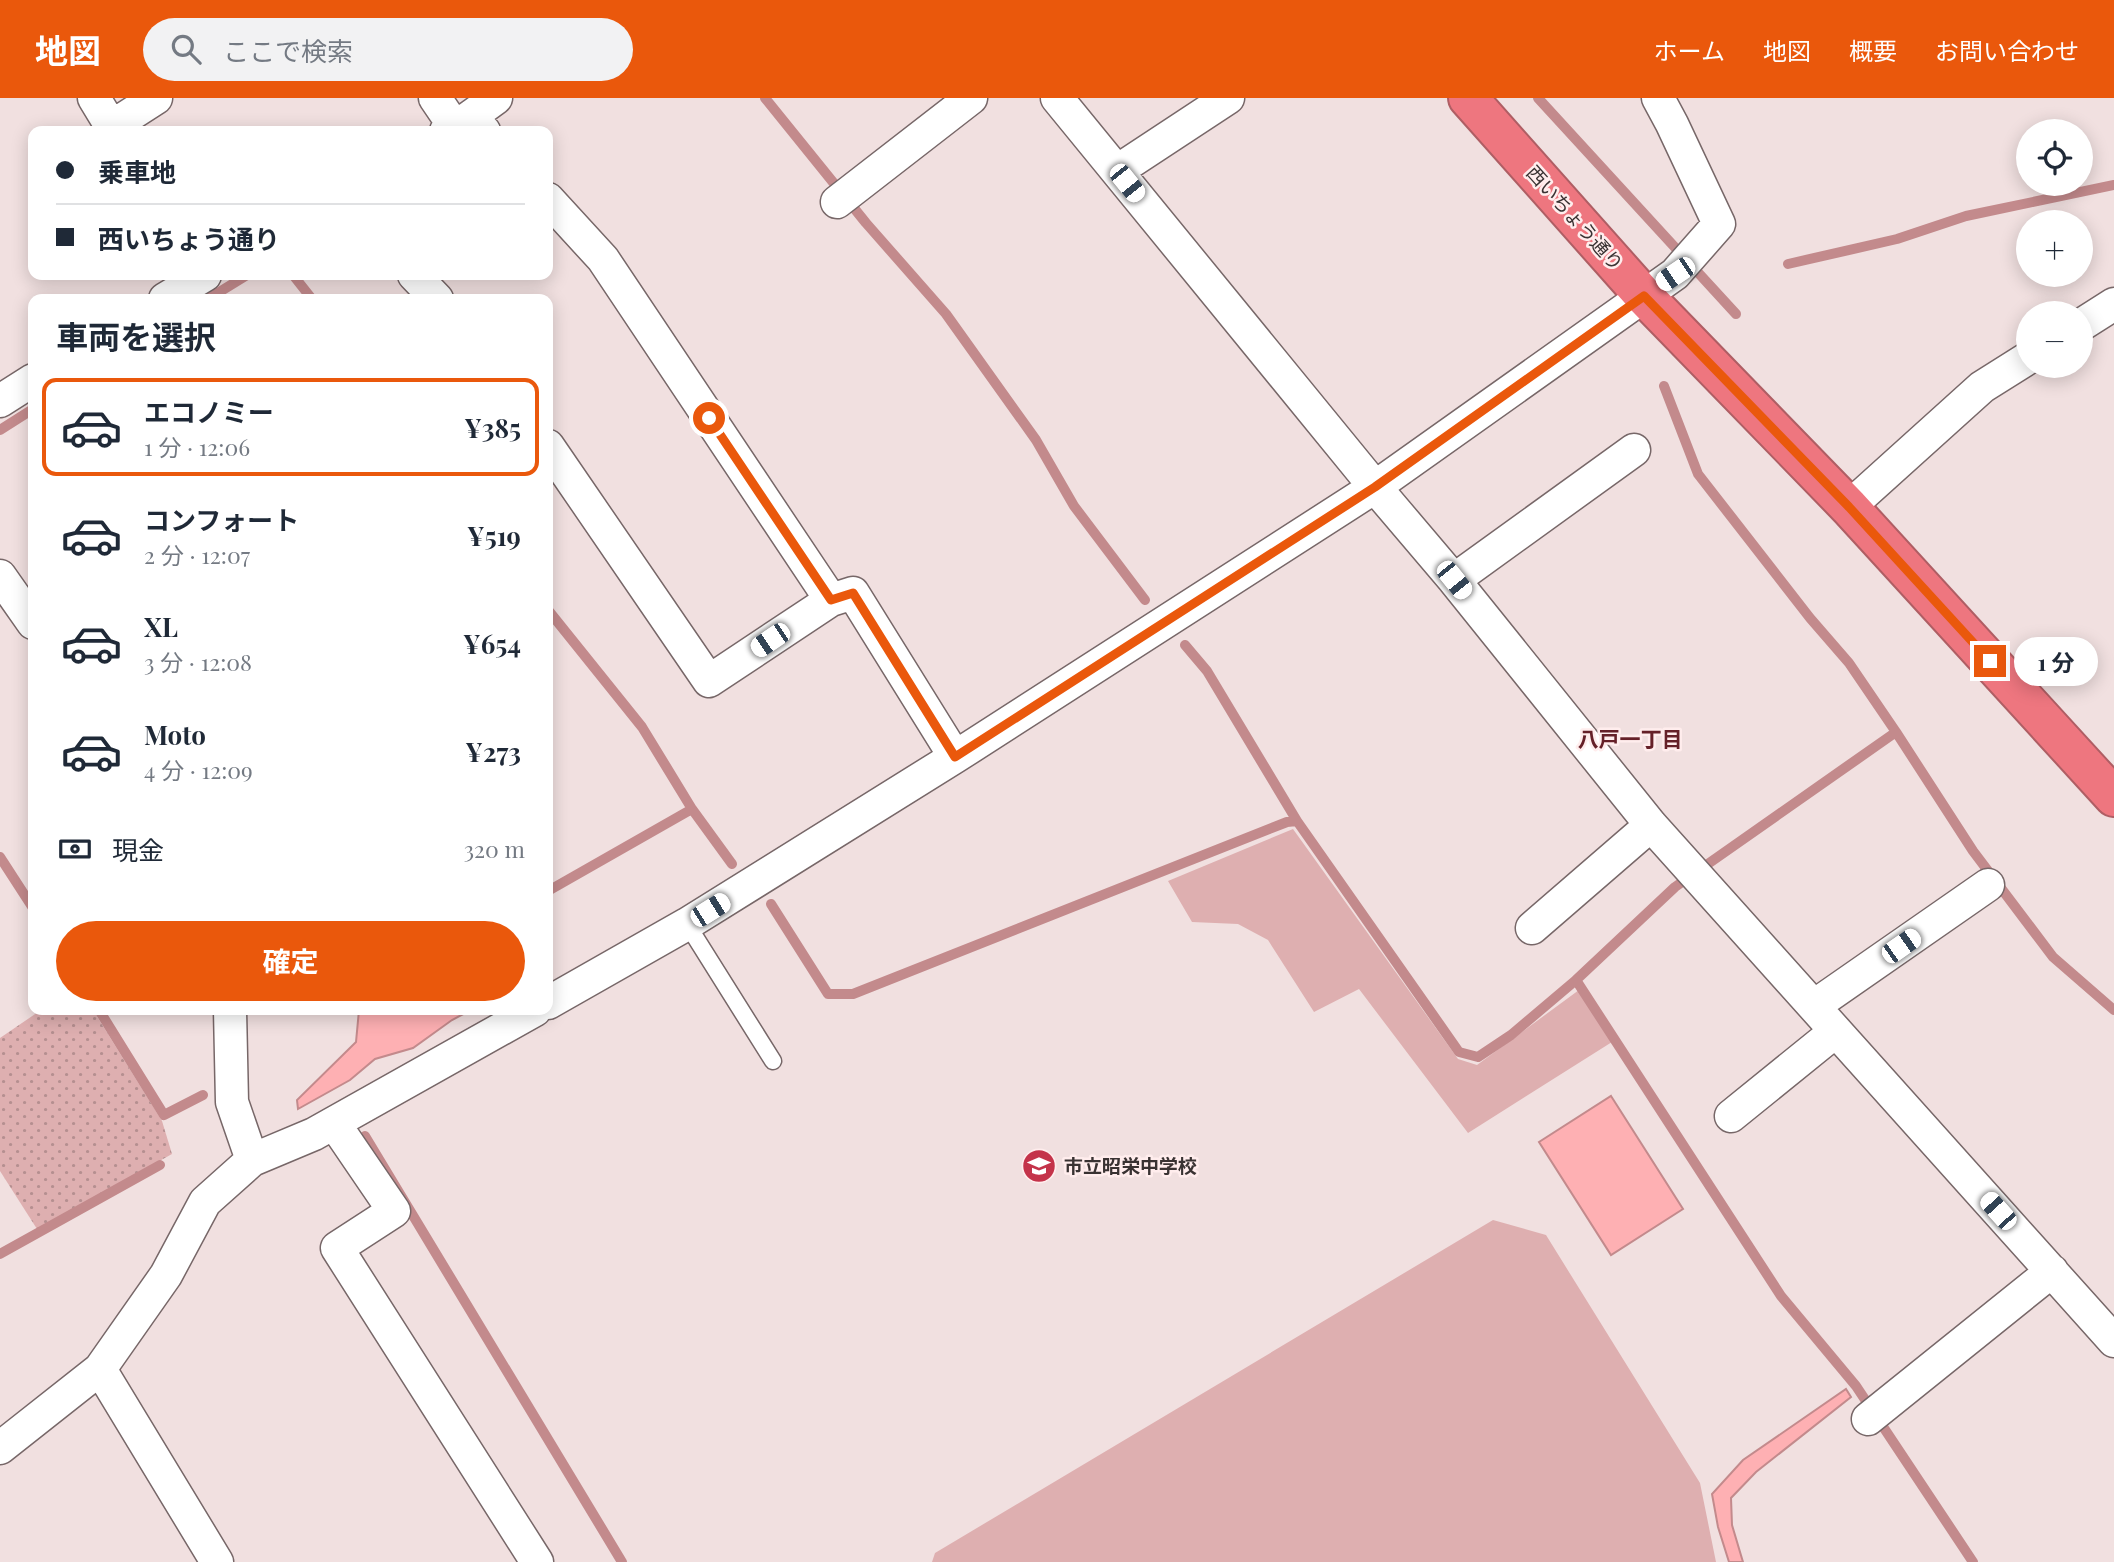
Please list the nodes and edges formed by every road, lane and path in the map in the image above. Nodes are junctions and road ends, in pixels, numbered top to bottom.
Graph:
1 (94, 98) edge
2 (156, 98) edge
3 (435, 98) edge
4 (496, 98) edge
5 (971, 98) edge
6 (1057, 98) edge
7 (1228, 98) edge
8 (1468, 98) edge
9 (1658, 98) edge
10 (110, 126) edge
11 (116, 126) edge
12 (463, 126) edge
13 (1117, 171) junction
14 (844, 197) dead end
15 (553, 205) edge
16 (195, 280) edge
17 (419, 280) edge
18 (173, 294) edge
19 (432, 294) edge
20 (1644, 296) junction
21 (2114, 304) edge
22 (2093, 317) edge
23 (2016, 366) edge
24 (28, 383) edge
25 (0, 401) edge
26 (1634, 450) dead end
27 (553, 453) edge
28 (1375, 487) junction
29 (1849, 507) junction
30 (0, 576) edge
31 (1454, 580) junction
32 (831, 600) junction
33 (28, 616) edge
34 (955, 757) junction
35 (2114, 797) edge
36 (1651, 825) junction
37 (1988, 885) dead end
38 (687, 924) junction
39 (1532, 928) dead end
40 (553, 1000) edge
41 (1814, 1006) junction
42 (230, 1015) edge
43 (526, 1015) edge
44 (1836, 1031) junction
45 (773, 1061) dead end
46 (1731, 1116) dead end
47 (334, 1123) junction
48 (252, 1160) junction
49 (2052, 1271) junction
50 (2114, 1340) edge
51 (100, 1369) junction
52 (1873, 1414) dead end
53 (0, 1448) edge
54 (213, 1561) edge
55 (537, 1562) edge

1 - 10 street
2 - 11 street
3 - 12 street
4 - 12 street
5 - 14 street
6 - 13 street
7 - 13 street
8 - 20 highway, 西いちょう通り
9 - 20 street
13 - 28 street
15 - 32 street
16 - 18 street
17 - 19 street
20 - 28 street
20 - 29 highway, 西いちょう通り
21 - 22 street
23 - 29 street
24 - 25 street
26 - 31 street
27 - 32 street
28 - 31 street
28 - 34 street
29 - 35 highway, 西いちょう通り
30 - 33 street
31 - 36 street
32 - 34 street
34 - 38 street
36 - 39 street
36 - 41 street
37 - 41 street
38 - 40 street
38 - 45 lane
41 - 44 street
42 - 48 street
43 - 47 street
44 - 46 street
44 - 49 street
47 - 48 street
47 - 55 street
48 - 51 street
49 - 50 street
49 - 52 street
51 - 53 street
51 - 54 street

